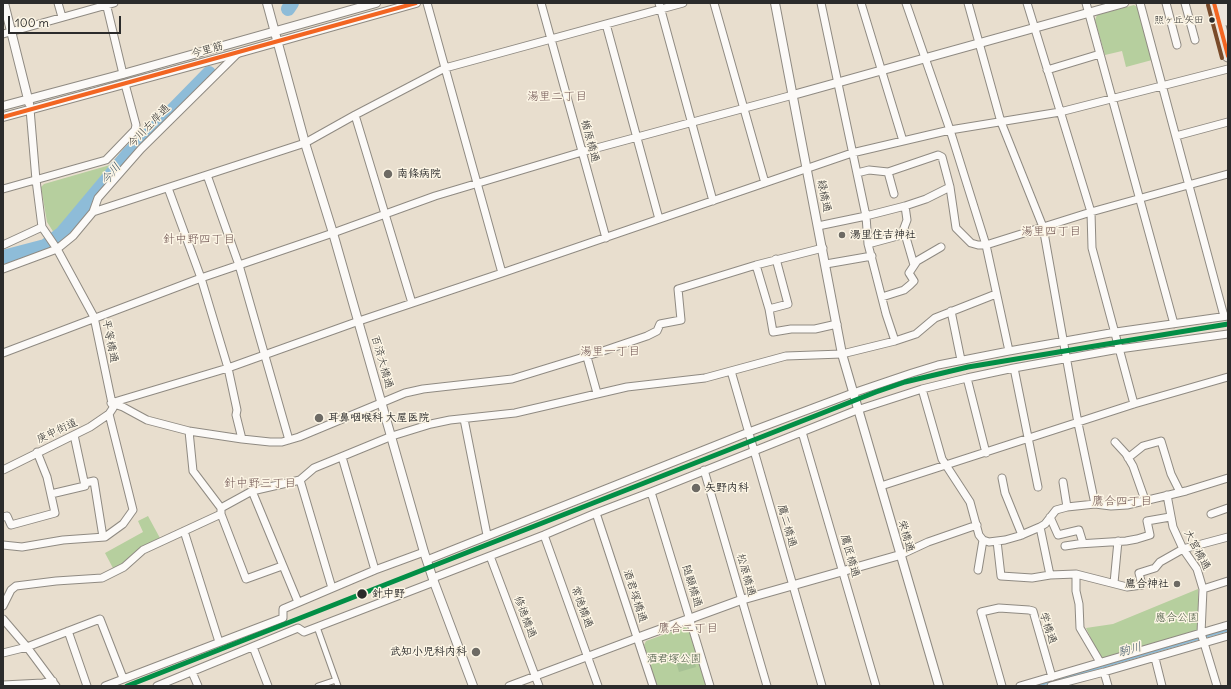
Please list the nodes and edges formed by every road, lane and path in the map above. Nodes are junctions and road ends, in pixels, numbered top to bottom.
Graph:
1 (4, 3) edge
2 (58, 3) edge
3 (267, 3) edge
4 (376, 3) edge
5 (416, 3) edge
6 (427, 3) edge
7 (541, 3) edge
8 (683, 3) edge
9 (714, 3) edge
10 (775, 3) edge
11 (821, 3) edge
12 (861, 3) edge
13 (906, 3) edge
14 (968, 3) edge
15 (1026, 3) edge
16 (1086, 3) edge
17 (1124, 3) edge
18 (1140, 3) edge
19 (1166, 3) edge
20 (1185, 3) edge
21 (1214, 3) edge
22 (1224, 3) edge
23 (109, 4) edge
24 (350, 6) edge
25 (660, 6) edge
26 (1089, 12) junction
27 (62, 18) junction
28 (1228, 20) edge
29 (606, 24) junction
30 (1034, 28) junction
31 (274, 31) junction
32 (7, 33) edge
33 (551, 39) junction
34 (1195, 40) dead end
35 (277, 42) junction
36 (979, 43) junction
37 (1178, 45) dead end
38 (238, 53) junction
39 (1100, 54) junction
40 (1228, 56) edge
41 (926, 58) junction
42 (445, 68) junction
43 (1228, 69) edge
44 (882, 70) junction
45 (1047, 70) junction
46 (124, 74) junction
47 (837, 83) junction
48 (125, 84) junction
49 (1162, 85) junction
50 (793, 95) junction
51 (1113, 98) junction
52 (28, 99) junction
53 (3, 106) edge
54 (30, 109) junction
55 (743, 109) junction
56 (1060, 112) junction
57 (355, 115) junction
58 (3, 117) edge
59 (691, 122) junction
60 (1001, 122) junction
61 (1228, 122) edge
62 (950, 130) junction
63 (1176, 136) junction
64 (637, 137) junction
65 (903, 141) junction
66 (305, 143) junction
67 (582, 152) junction
68 (852, 153) junction
69 (807, 168) junction
70 (888, 172) junction
71 (857, 173) junction
72 (1228, 174) edge
73 (207, 175) junction
74 (36, 180) junction
75 (477, 182) junction
76 (764, 183) junction
77 (1189, 184) junction
78 (950, 187) junction
79 (168, 188) junction
80 (3, 189) edge
81 (894, 194) dead end
82 (1140, 198) junction
83 (713, 201) junction
84 (905, 206) junction
85 (93, 212) junction
86 (1091, 212) junction
87 (385, 214) junction
88 (866, 216) junction
89 (659, 219) junction
90 (818, 226) junction
91 (42, 227) junction
92 (1043, 227) junction
93 (333, 233) junction
94 (905, 234) junction
95 (606, 238) junction
96 (868, 244) junction
97 (3, 245) edge
98 (986, 245) junction
99 (941, 247) dead end
100 (56, 248) junction
101 (823, 248) junction
102 (872, 256) junction
103 (776, 259) junction
104 (826, 264) junction
105 (239, 265) junction
106 (756, 265) junction
107 (914, 265) junction
108 (3, 269) edge
109 (502, 273) junction
110 (201, 278) junction
111 (996, 294) junction
112 (882, 297) junction
113 (412, 303) junction
114 (769, 309) junction
115 (951, 311) junction
116 (1226, 316) edge
117 (94, 317) junction
118 (359, 321) junction
119 (837, 324) junction
120 (1174, 324) junction
121 (1116, 332) junction
122 (1228, 334) edge
123 (895, 341) junction
124 (1064, 341) junction
125 (1119, 349) junction
126 (1009, 351) junction
127 (3, 353) edge
128 (266, 354) junction
129 (842, 354) junction
130 (588, 357) junction
131 (1067, 359) junction
132 (962, 360) junction
133 (228, 368) junction
134 (1014, 368) junction
135 (731, 371) junction
136 (1228, 377) edge
137 (967, 378) junction
138 (922, 389) junction
139 (597, 393) junction
140 (853, 393) junction
141 (382, 402) junction
142 (112, 403) junction
143 (1134, 404) junction
144 (859, 409) junction
145 (109, 414) junction
146 (464, 419) junction
147 (1078, 423) junction
148 (189, 431) junction
149 (749, 432) junction
150 (802, 432) junction
151 (74, 435) junction
152 (392, 436) junction
153 (242, 439) junction
154 (289, 440) junction
155 (1027, 440) junction
156 (1115, 442) dead end
157 (755, 450) junction
158 (36, 452) junction
159 (986, 453) junction
160 (342, 457) junction
161 (1128, 458) junction
162 (946, 466) junction
163 (3, 470) edge
164 (704, 470) junction
165 (1002, 478) dead end
166 (1228, 478) edge
167 (300, 480) junction
168 (1063, 482) dead end
169 (85, 483) junction
170 (881, 486) junction
171 (1038, 487) dead end
172 (252, 491) junction
173 (651, 492) junction
174 (1180, 492) junction
175 (51, 494) junction
176 (1167, 496) junction
177 (1145, 500) junction
178 (1095, 504) junction
179 (1067, 507) junction
180 (1228, 508) edge
181 (221, 511) junction
182 (596, 513) junction
183 (1211, 514) dead end
184 (3, 517) edge
185 (1050, 517) junction
186 (1170, 517) junction
187 (977, 525) junction
188 (1040, 527) junction
189 (184, 531) junction
190 (488, 535) junction
191 (544, 535) junction
192 (1022, 535) junction
193 (103, 537) junction
194 (1228, 537) edge
195 (983, 540) junction
196 (997, 541) junction
197 (1118, 541) junction
198 (1083, 543) junction
199 (3, 545) edge
200 (1065, 546) dead end
201 (1183, 549) junction
202 (424, 552) junction
203 (900, 555) junction
204 (490, 556) junction
205 (427, 560) junction
206 (282, 566) junction
207 (375, 570) junction
208 (978, 570) dead end
209 (843, 571) junction
210 (1076, 574) junction
211 (1050, 575) junction
212 (433, 580) junction
213 (1228, 582) edge
214 (1114, 583) junction
215 (793, 586) junction
216 (332, 588) junction
217 (1202, 589) junction
218 (741, 600) junction
219 (298, 602) junction
220 (3, 606) edge
221 (3, 619) edge
222 (691, 619) junction
223 (1228, 625) edge
224 (317, 627) junction
225 (68, 631) junction
226 (1228, 636) edge
227 (637, 638) junction
228 (1203, 638) junction
229 (219, 642) junction
230 (27, 647) junction
231 (253, 647) junction
232 (3, 652) edge
233 (588, 657) junction
234 (1155, 658) junction
235 (1100, 662) junction
236 (192, 672) junction
237 (1104, 672) junction
238 (536, 676) junction
239 (1052, 677) junction
240 (123, 678) junction
241 (336, 680) junction
242 (3, 684) edge
243 (54, 684) edge
244 (87, 686) edge
245 (105, 686) edge
246 (157, 686) edge
247 (198, 686) edge
248 (268, 686) edge
249 (318, 686) edge
250 (338, 686) edge
251 (473, 686) edge
252 (509, 686) edge
253 (539, 686) edge
254 (598, 686) edge
255 (654, 686) edge
256 (710, 686) edge
257 (767, 686) edge
258 (822, 686) edge
259 (876, 686) edge
260 (939, 686) edge
261 (1002, 686) edge
262 (1020, 686) edge
263 (1051, 686) edge
264 (1108, 686) edge
265 (1162, 686) edge
266 (1217, 686) edge

1 - 32 street
2 - 27 street
3 - 31 street
4 - 24 street, 今里筋
5 - 35 street, 今里筋
6 - 42 street
7 - 33 street, 楯原橋通
8 - 25 street
9 - 55 street
10 - 50 street, 緑橋通
11 - 47 street
12 - 44 street
13 - 41 street
14 - 36 street
15 - 30 street
16 - 26 street
17 - 26 street
18 - 49 street
19 - 37 street
20 - 34 street
21 - 40 highway
22 - 28 highway
23 - 27 street
23 - 46 street
24 - 31 street, 今里筋
25 - 29 street
25 - 59 street
26 - 30 street
26 - 39 street
27 - 32 street
29 - 33 street
29 - 64 street
30 - 36 street
30 - 45 street
31 - 35 street, 百済大橋通
31 - 46 street, 今里筋
32 - 52 street
33 - 42 street
33 - 67 street, 楯原橋通
35 - 38 street, 今里筋
35 - 66 street, 百済大橋通
36 - 41 street
36 - 60 street
38 - 48 street, 今里筋
38 - 85 street, 今川左岸通
39 - 45 street
39 - 51 street
41 - 44 street
41 - 62 street
42 - 57 street
42 - 75 street
43 - 49 street
44 - 47 street
44 - 65 street
45 - 56 street
46 - 52 street, 今里筋
47 - 50 street
47 - 68 street
48 - 54 street, 今里筋
48 - 74 street
49 - 51 street
49 - 63 street
50 - 55 street
50 - 69 street, 緑橋通
51 - 56 street
51 - 82 street
52 - 53 street, 今里筋
52 - 54 street
54 - 58 street, 今里筋
54 - 74 street
55 - 59 street
55 - 76 street
56 - 60 street
56 - 86 street
57 - 66 street
57 - 87 street
59 - 64 street
59 - 83 street
60 - 62 street
60 - 92 street
61 - 63 street
62 - 65 street
62 - 98 street
63 - 77 street
64 - 67 street
64 - 89 street
65 - 68 street
66 - 73 street
66 - 93 street, 百済大橋通
67 - 75 street
67 - 95 street, 楯原橋通
68 - 69 street
68 - 71 street
69 - 76 street
69 - 90 street, 緑橋通
70 - 71 street
70 - 78 street
70 - 81 street
71 - 88 street
72 - 77 street
73 - 79 street
73 - 105 street
74 - 80 street
74 - 91 street
75 - 87 street
75 - 109 street
76 - 83 street
77 - 82 street
77 - 116 street
78 - 84 street
78 - 98 street
79 - 85 street
79 - 110 street
82 - 86 street
82 - 120 street
83 - 89 street
84 - 88 street
84 - 94 street
85 - 100 street, 今川左岸通
86 - 92 street
86 - 121 street
87 - 93 street
87 - 113 street
88 - 90 street
88 - 96 street
89 - 95 street
90 - 101 street, 緑橋通
91 - 97 street
91 - 100 street, 平等橋通
92 - 98 street
92 - 124 street
93 - 105 street
93 - 118 street, 百済大橋通
94 - 96 street
94 - 107 street
95 - 109 street
96 - 102 street
98 - 111 street
99 - 107 street
100 - 108 street, 今川左岸通
100 - 117 street, 平等橋通
101 - 103 street
101 - 104 street, 緑橋通
102 - 104 street
102 - 112 street
103 - 106 street
103 - 114 street
104 - 119 street, 緑橋通
105 - 110 street
105 - 128 street
106 - 114 street
106 - 130 street
107 - 112 street
109 - 113 street
110 - 117 street
110 - 133 street
111 - 115 street
111 - 126 street
112 - 123 street
113 - 118 street
114 - 119 street
115 - 123 street
115 - 132 street
116 - 120 street
117 - 127 street
117 - 142 street, 平等橋通
118 - 128 street
118 - 141 street, 百済大橋通
119 - 129 street, 緑橋通
120 - 121 street
121 - 124 street
121 - 125 street
122 - 125 street
123 - 129 street
124 - 126 street
124 - 131 street
125 - 131 street
125 - 143 street
126 - 132 street
128 - 133 street
128 - 154 street
129 - 135 street
129 - 140 street, 緑橋通
130 - 139 street
130 - 141 street
131 - 134 street
131 - 147 street
132 - 140 street
133 - 142 street
133 - 153 street
134 - 137 street
134 - 155 street
135 - 139 street
135 - 149 street, 鷹二橋通
136 - 143 street
137 - 138 street
137 - 159 street
138 - 144 street
138 - 162 street
139 - 146 street
140 - 144 street, 栄橋通
140 - 149 street
141 - 152 street, 百済大橋通
141 - 154 street
142 - 145 street
142 - 148 street
143 - 147 street
144 - 150 street
144 - 170 street, 栄橋通
145 - 151 street, 庚申街道
145 - 193 street
146 - 152 street
146 - 190 street
147 - 155 street
147 - 178 street
148 - 153 street
148 - 181 street
149 - 157 street, 鷹二橋通
149 - 190 street
150 - 157 street
150 - 209 street, 鷹匠橋通
151 - 158 street, 庚申街道
151 - 169 street
152 - 160 street
152 - 202 street, 百済大橋通
153 - 154 street
155 - 159 street
155 - 171 street
156 - 161 street
157 - 164 street
157 - 215 street, 鷹二橋通
158 - 163 street, 庚申街道
158 - 175 street
159 - 162 street
160 - 167 street
160 - 207 street
161 - 174 street
161 - 177 street
162 - 170 street
162 - 187 street
164 - 173 street
164 - 218 street, 松原橋通
165 - 192 street
166 - 174 street
167 - 172 street
167 - 216 street
168 - 179 street
169 - 175 street
169 - 193 street
170 - 203 street, 栄橋通
172 - 181 street
172 - 206 street
173 - 182 street
173 - 222 street, 随願橋通
174 - 176 street
175 - 184 street
176 - 177 street
176 - 186 street, 大宮橋通
177 - 178 street
178 - 179 street
179 - 185 street
180 - 183 street
181 - 189 street
181 - 206 street
182 - 191 street
182 - 227 street, 酒君塚橋通
185 - 188 street
185 - 198 street
186 - 197 street
186 - 201 street, 大宮橋通
187 - 195 street
187 - 203 street
188 - 192 street
188 - 211 street
189 - 220 street
189 - 229 street
190 - 205 street
191 - 204 street
191 - 233 street, 常徳橋通
192 - 196 street
193 - 199 street
194 - 201 street
195 - 196 street
195 - 208 street
196 - 211 street
197 - 198 street
197 - 214 street
198 - 200 street
201 - 214 street
201 - 217 street, 大宮橋通
202 - 205 street, 百済大橋通
202 - 207 street
203 - 209 street
203 - 260 street, 栄橋通
204 - 212 street
204 - 238 street, 修徳橋通
205 - 212 street, 百済大橋通
206 - 219 street
207 - 216 street
209 - 215 street
209 - 259 street, 鷹匠橋通
210 - 211 street
210 - 214 street
210 - 235 street
212 - 224 street
212 - 251 street, 百済大橋通
213 - 217 street
215 - 218 street
215 - 258 street, 鷹二橋通
216 - 219 street
217 - 228 street, 大宮橋通
218 - 222 street
218 - 257 street, 松原橋通
219 - 229 street
221 - 230 street
222 - 227 street
222 - 256 street, 随願橋通
223 - 228 street
224 - 231 street
224 - 241 street
225 - 230 street
225 - 240 street
225 - 244 street
226 - 228 street
227 - 233 street
227 - 255 street, 酒君塚橋通
228 - 234 street
228 - 235 street
228 - 266 street, 大宮橋通
229 - 240 street
230 - 232 street
230 - 243 street
231 - 236 street
231 - 248 street
233 - 238 street
233 - 254 street, 常徳橋通
234 - 237 street
234 - 265 street
235 - 239 street
236 - 246 street
236 - 247 street
237 - 263 street
237 - 264 street
238 - 252 street
238 - 253 street, 修徳橋通
239 - 261 street, 学橋通
239 - 262 street
240 - 245 street
241 - 249 street
241 - 250 street
242 - 243 street

